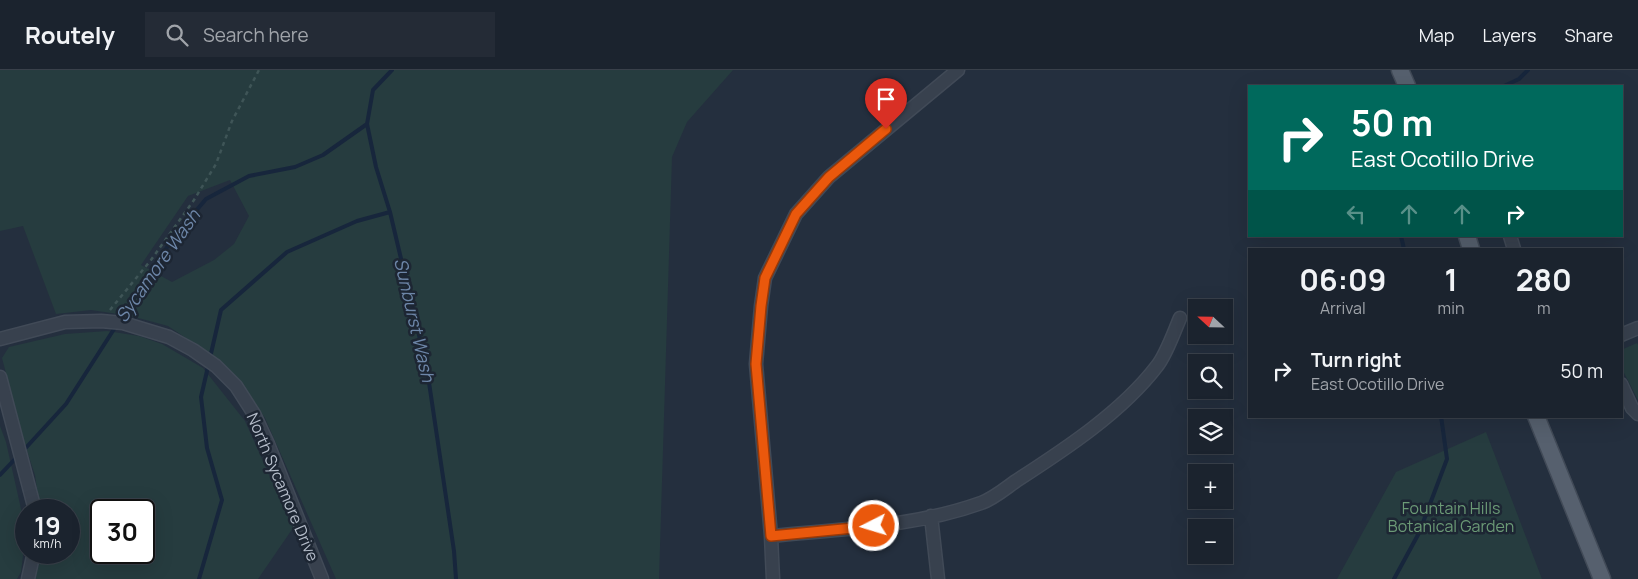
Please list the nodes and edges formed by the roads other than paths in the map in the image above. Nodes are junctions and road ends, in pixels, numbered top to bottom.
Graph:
1 (958, 70) edge
2 (1400, 70) edge
3 (1407, 85) edge
4 (1180, 318) dead end
5 (1638, 328) edge
6 (1623, 334) edge
7 (0, 339) edge
8 (0, 377) edge
9 (1623, 388) edge
10 (1638, 414) edge
11 (1537, 418) edge
12 (31, 499) edge
13 (932, 516) junction
14 (771, 536) junction
15 (31, 564) edge
16 (28, 579) edge
17 (322, 579) edge
18 (773, 579) edge
19 (938, 579) edge
20 (1602, 579) edge

1 - 14 street
2 - 3 main road
4 - 13 street
5 - 6 street
7 - 17 street, North Sycamore Drive
8 - 12 street
9 - 10 street
11 - 20 main road
13 - 14 street
13 - 19 street
14 - 18 street
15 - 16 street

